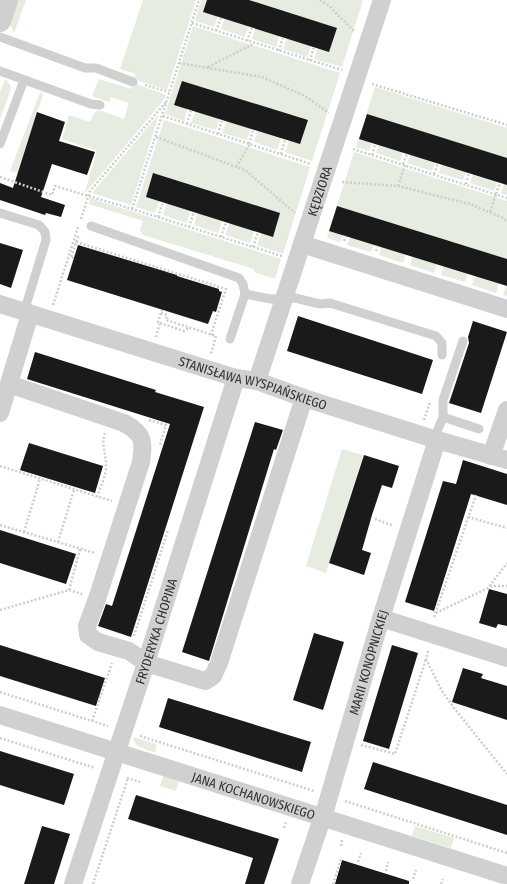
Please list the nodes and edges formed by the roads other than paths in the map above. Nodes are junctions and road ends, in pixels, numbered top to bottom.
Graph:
1 (7, 0) edge
2 (382, 0) edge
3 (0, 21) edge
4 (0, 37) edge
5 (0, 71) edge
6 (24, 80) junction
7 (133, 82) road end
8 (100, 105) dead end
9 (0, 144) edge
10 (0, 213) edge
11 (91, 226) dead end
12 (302, 244) junction
13 (245, 294) junction
14 (283, 298) junction
15 (0, 304) edge
16 (507, 309) edge
17 (27, 313) junction
18 (230, 339) dead end
19 (463, 341) dead end
20 (442, 355) dead end
21 (236, 378) junction
22 (257, 381) junction
23 (8, 384) junction
24 (304, 398) junction
25 (507, 410) edge
26 (0, 413) edge
27 (443, 417) junction
28 (479, 429) dead end
29 (431, 435) junction
30 (499, 458) edge
31 (381, 618) junction
32 (507, 658) edge
33 (146, 663) junction
34 (0, 714) edge
35 (117, 752) junction
36 (322, 817) junction
37 (507, 876) edge
38 (73, 884) edge
39 (300, 884) edge

1 - 3 street
2 - 12 street, KĘDZIORA
4 - 7 lane
5 - 6 lane
6 - 8 lane
6 - 9 lane
10 - 17 lane
11 - 13 lane
12 - 14 street, KĘDZIORA
12 - 16 street
13 - 14 lane
13 - 18 lane
14 - 20 lane
14 - 22 street, KĘDZIORA
15 - 17 street, STANISŁAWA WYSPIAŃSKIEGO
17 - 21 street, STANISŁAWA WYSPIAŃSKIEGO
17 - 23 street
19 - 27 lane
21 - 22 street, STANISŁAWA WYSPIAŃSKIEGO
21 - 33 street, FRYDERYKA CHOPINA
22 - 24 street, STANISŁAWA WYSPIAŃSKIEGO
23 - 26 street
23 - 33 street
24 - 29 street, STANISŁAWA WYSPIAŃSKIEGO
24 - 33 street
25 - 30 street
27 - 28 lane
27 - 29 lane
29 - 30 street, STANISŁAWA WYSPIAŃSKIEGO
29 - 31 street, MARII KONOPNICKIEJ
31 - 32 street
31 - 36 street, MARII KONOPNICKIEJ
33 - 35 street, FRYDERYKA CHOPINA
34 - 35 street, JANA KOCHANOWSKIEGO
35 - 36 street, JANA KOCHANOWSKIEGO
35 - 38 street, FRYDERYKA CHOPINA
36 - 37 street, JANA KOCHANOWSKIEGO
36 - 39 street, MARII KONOPNICKIEJ

